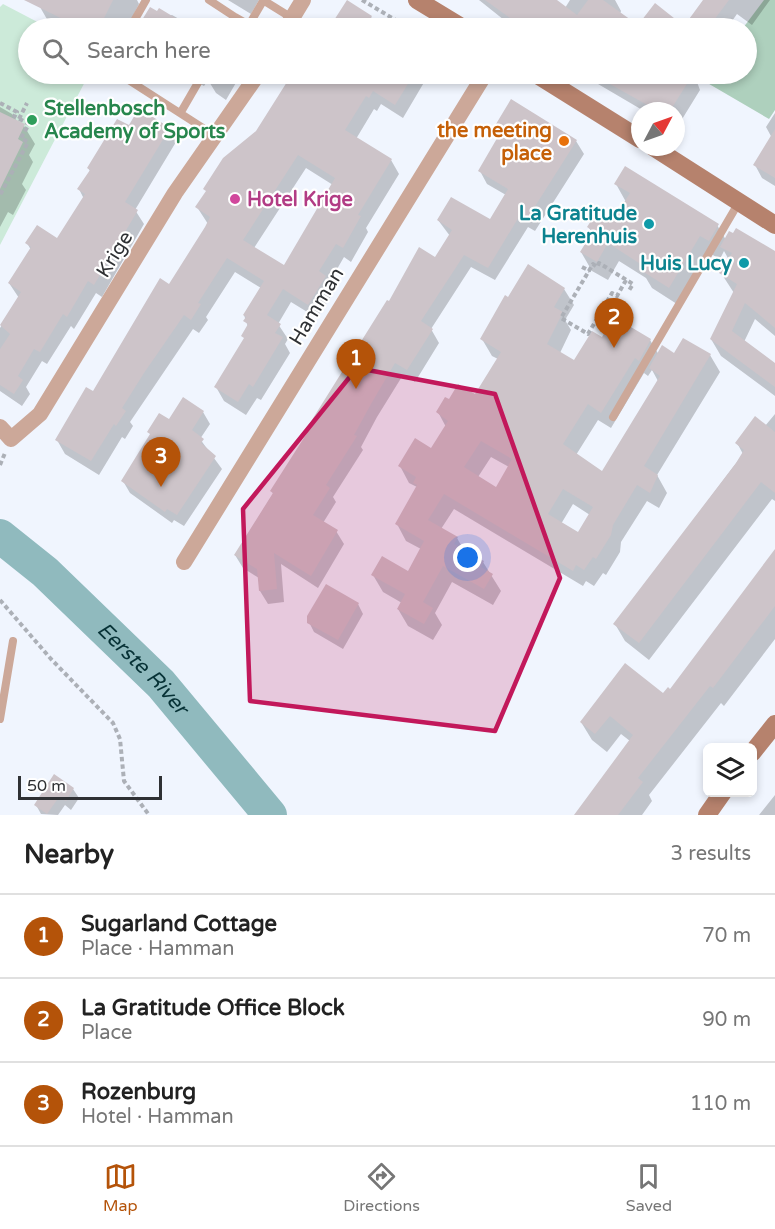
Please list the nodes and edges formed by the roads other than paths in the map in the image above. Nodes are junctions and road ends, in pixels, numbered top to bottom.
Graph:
1 (146, 0) edge
2 (209, 0) edge
3 (263, 0) edge
4 (303, 0) edge
5 (417, 0) edge
6 (235, 17) edge
7 (136, 18) edge
8 (253, 18) edge
9 (283, 18) edge
10 (292, 18) edge
11 (447, 18) edge
12 (135, 84) edge
13 (196, 84) edge
14 (252, 84) edge
15 (479, 84) edge
16 (552, 84) edge
17 (181, 112) junction
18 (631, 132) edge
19 (214, 135) junction
20 (667, 156) edge
21 (739, 201) junction
22 (775, 225) edge
23 (613, 417) dead end
24 (0, 427) edge
25 (184, 562) dead end
26 (14, 641) dead end
27 (0, 719) edge
28 (775, 724) edge
29 (757, 748) edge
30 (720, 797) edge
31 (707, 815) edge

1 - 7 lane
2 - 6 lane
3 - 8 lane
3 - 9 lane
4 - 10 street
5 - 11 street
12 - 17 lane
13 - 17 lane
14 - 19 street, Krige
15 - 25 street, Hamman
16 - 18 street
17 - 19 lane
19 - 24 street, Krige
20 - 21 street
21 - 22 street
21 - 23 lane
26 - 27 lane
28 - 29 street
30 - 31 street

